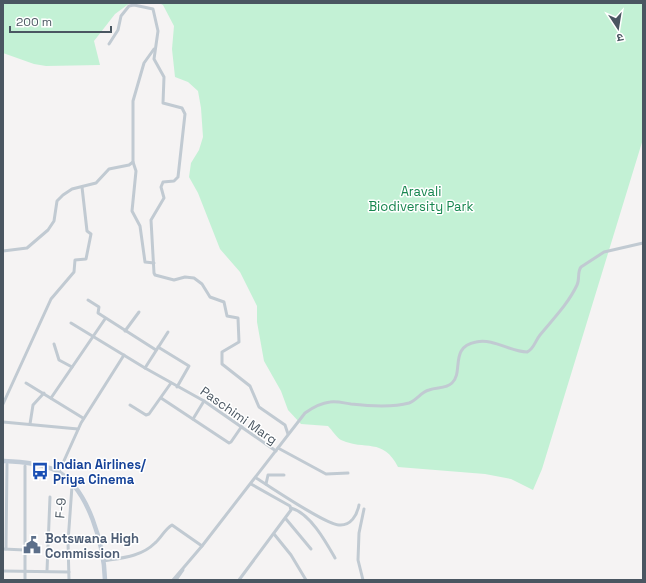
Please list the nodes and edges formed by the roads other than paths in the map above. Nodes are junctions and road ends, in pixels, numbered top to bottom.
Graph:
1 (108, 44) dead end
2 (154, 49) junction
3 (133, 162) junction
4 (82, 187) junction
5 (643, 243) edge
6 (3, 251) edge
7 (154, 263) junction
8 (88, 300) dead end
9 (138, 312) dead end
10 (106, 318) junction
11 (71, 323) dead end
12 (125, 331) junction
13 (168, 332) dead end
14 (93, 336) junction
15 (54, 344) dead end
16 (158, 346) junction
17 (156, 350) junction
18 (124, 355) junction
19 (72, 367) junction
20 (145, 368) junction
21 (26, 383) dead end
22 (171, 383) junction
23 (178, 386) junction
24 (44, 394) junction
25 (51, 398) junction
26 (161, 398) junction
27 (204, 401) junction
28 (3, 404) edge
29 (130, 405) dead end
30 (83, 418) junction
31 (193, 419) junction
32 (3, 422) edge
33 (30, 424) junction
34 (242, 426) junction
35 (78, 429) junction
36 (288, 434) junction
37 (277, 450) junction
38 (4, 463) edge
39 (24, 466) junction
40 (59, 474) junction
41 (348, 474) dead end
42 (284, 475) dead end
43 (256, 478) junction
44 (251, 484) junction
45 (266, 484) junction
46 (72, 486) junction
47 (50, 496) dead end
48 (359, 505) dead end
49 (291, 508) junction
50 (364, 509) dead end
51 (286, 519) junction
52 (274, 534) junction
53 (202, 546) junction
54 (4, 549) edge
55 (311, 549) dead end
56 (25, 550) junction
57 (334, 558) dead end
58 (103, 561) junction
59 (3, 571) edge
60 (25, 571) junction
61 (47, 571) junction
62 (69, 572) junction
63 (25, 580) edge
64 (69, 580) edge
65 (104, 580) edge
66 (174, 580) edge
67 (239, 580) edge
68 (306, 580) edge
69 (363, 580) edge

1 - 2 street
2 - 3 street
2 - 7 street
3 - 4 street
3 - 7 street
4 - 6 street
4 - 28 street
5 - 36 street
7 - 36 street
8 - 10 street
9 - 12 street
10 - 12 street
10 - 14 street
11 - 14 street, Paschimi Marg
12 - 17 street
13 - 16 street
14 - 18 street, Paschimi Marg
14 - 19 street
15 - 19 street
16 - 17 street
16 - 23 street
17 - 20 street
18 - 20 street, Paschimi Marg
18 - 30 street
19 - 25 street
20 - 22 street, Paschimi Marg
21 - 24 street
22 - 23 street, Paschimi Marg
22 - 26 street
23 - 27 street, Paschimi Marg
24 - 25 street
24 - 33 street
25 - 30 street
26 - 29 street
26 - 31 street
27 - 31 street
27 - 34 street, Paschimi Marg
30 - 35 street
31 - 34 street
32 - 33 street
33 - 35 street
34 - 37 street, Paschimi Marg
35 - 40 street
36 - 37 street
37 - 41 street
37 - 43 street, Paschimi Marg
38 - 39 street
38 - 40 street
38 - 54 street
39 - 40 street
39 - 56 street
40 - 46 street
40 - 58 street
42 - 45 street
43 - 44 street, Paschimi Marg
43 - 45 street
44 - 49 street
44 - 53 street, Paschimi Marg
45 - 48 street
46 - 62 street, F-9
46 - 65 street
47 - 61 street
49 - 51 street
49 - 57 street
50 - 69 street
51 - 52 street
51 - 55 street
52 - 67 street
52 - 68 street
53 - 58 street
53 - 66 street, Paschimi Marg
54 - 56 street
56 - 60 street
58 - 65 street
59 - 60 street
60 - 61 street
60 - 63 street
61 - 62 street
62 - 64 street, F-9

